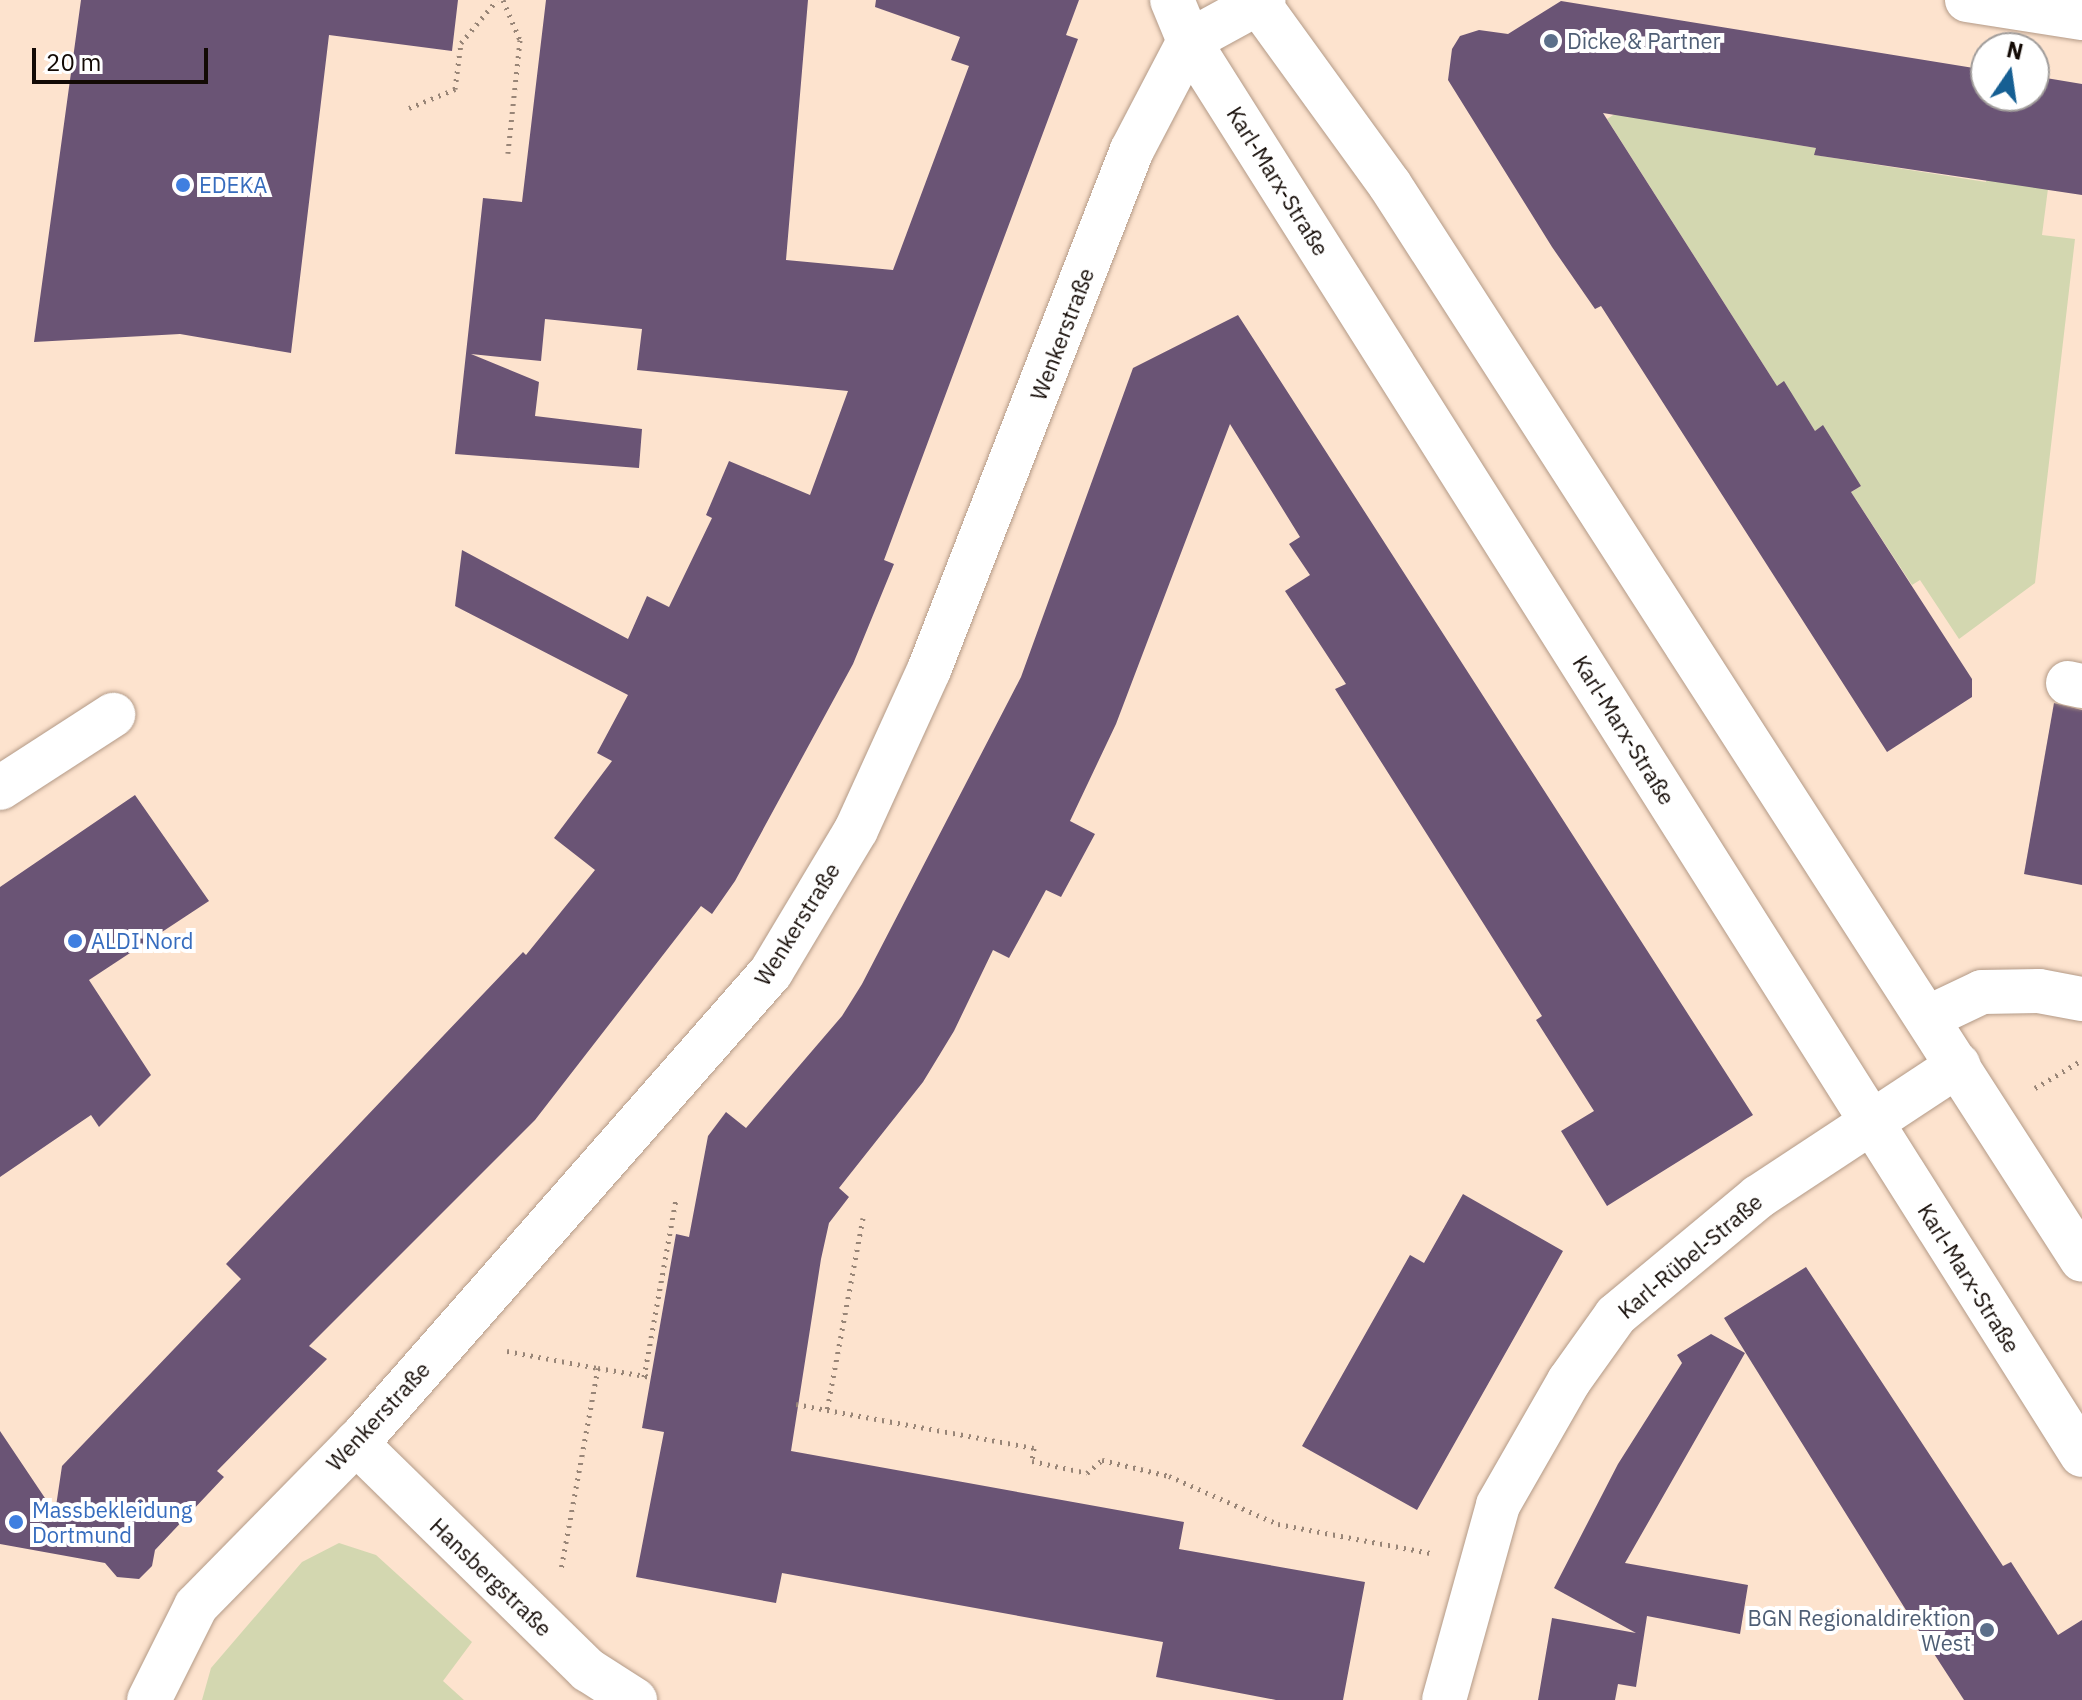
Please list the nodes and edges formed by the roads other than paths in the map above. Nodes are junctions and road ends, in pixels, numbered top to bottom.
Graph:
1 (1172, 0) edge
2 (1967, 0) edge
3 (1260, 1) edge
4 (2082, 18) edge
5 (1189, 41) junction
6 (113, 715) dead end
7 (0, 788) edge
8 (2082, 999) edge
9 (1927, 1018) junction
10 (1958, 1065) junction
11 (1872, 1124) junction
12 (2082, 1260) edge
13 (356, 1443) junction
14 (2082, 1455) edge
15 (149, 1700) edge
16 (635, 1700) edge
17 (1444, 1700) edge

1 - 5 street, Karl-Marx-Straße
2 - 4 street
3 - 5 street
3 - 9 street
5 - 11 street, Karl-Marx-Straße
5 - 13 street, Wenkerstraße
6 - 7 street
8 - 9 street
9 - 10 street
10 - 11 street, Karl-Rübel-Straße
10 - 12 street
11 - 14 street, Karl-Marx-Straße
11 - 17 street, Karl-Rübel-Straße
13 - 15 street, Wenkerstraße
13 - 16 street, Hansbergstraße

